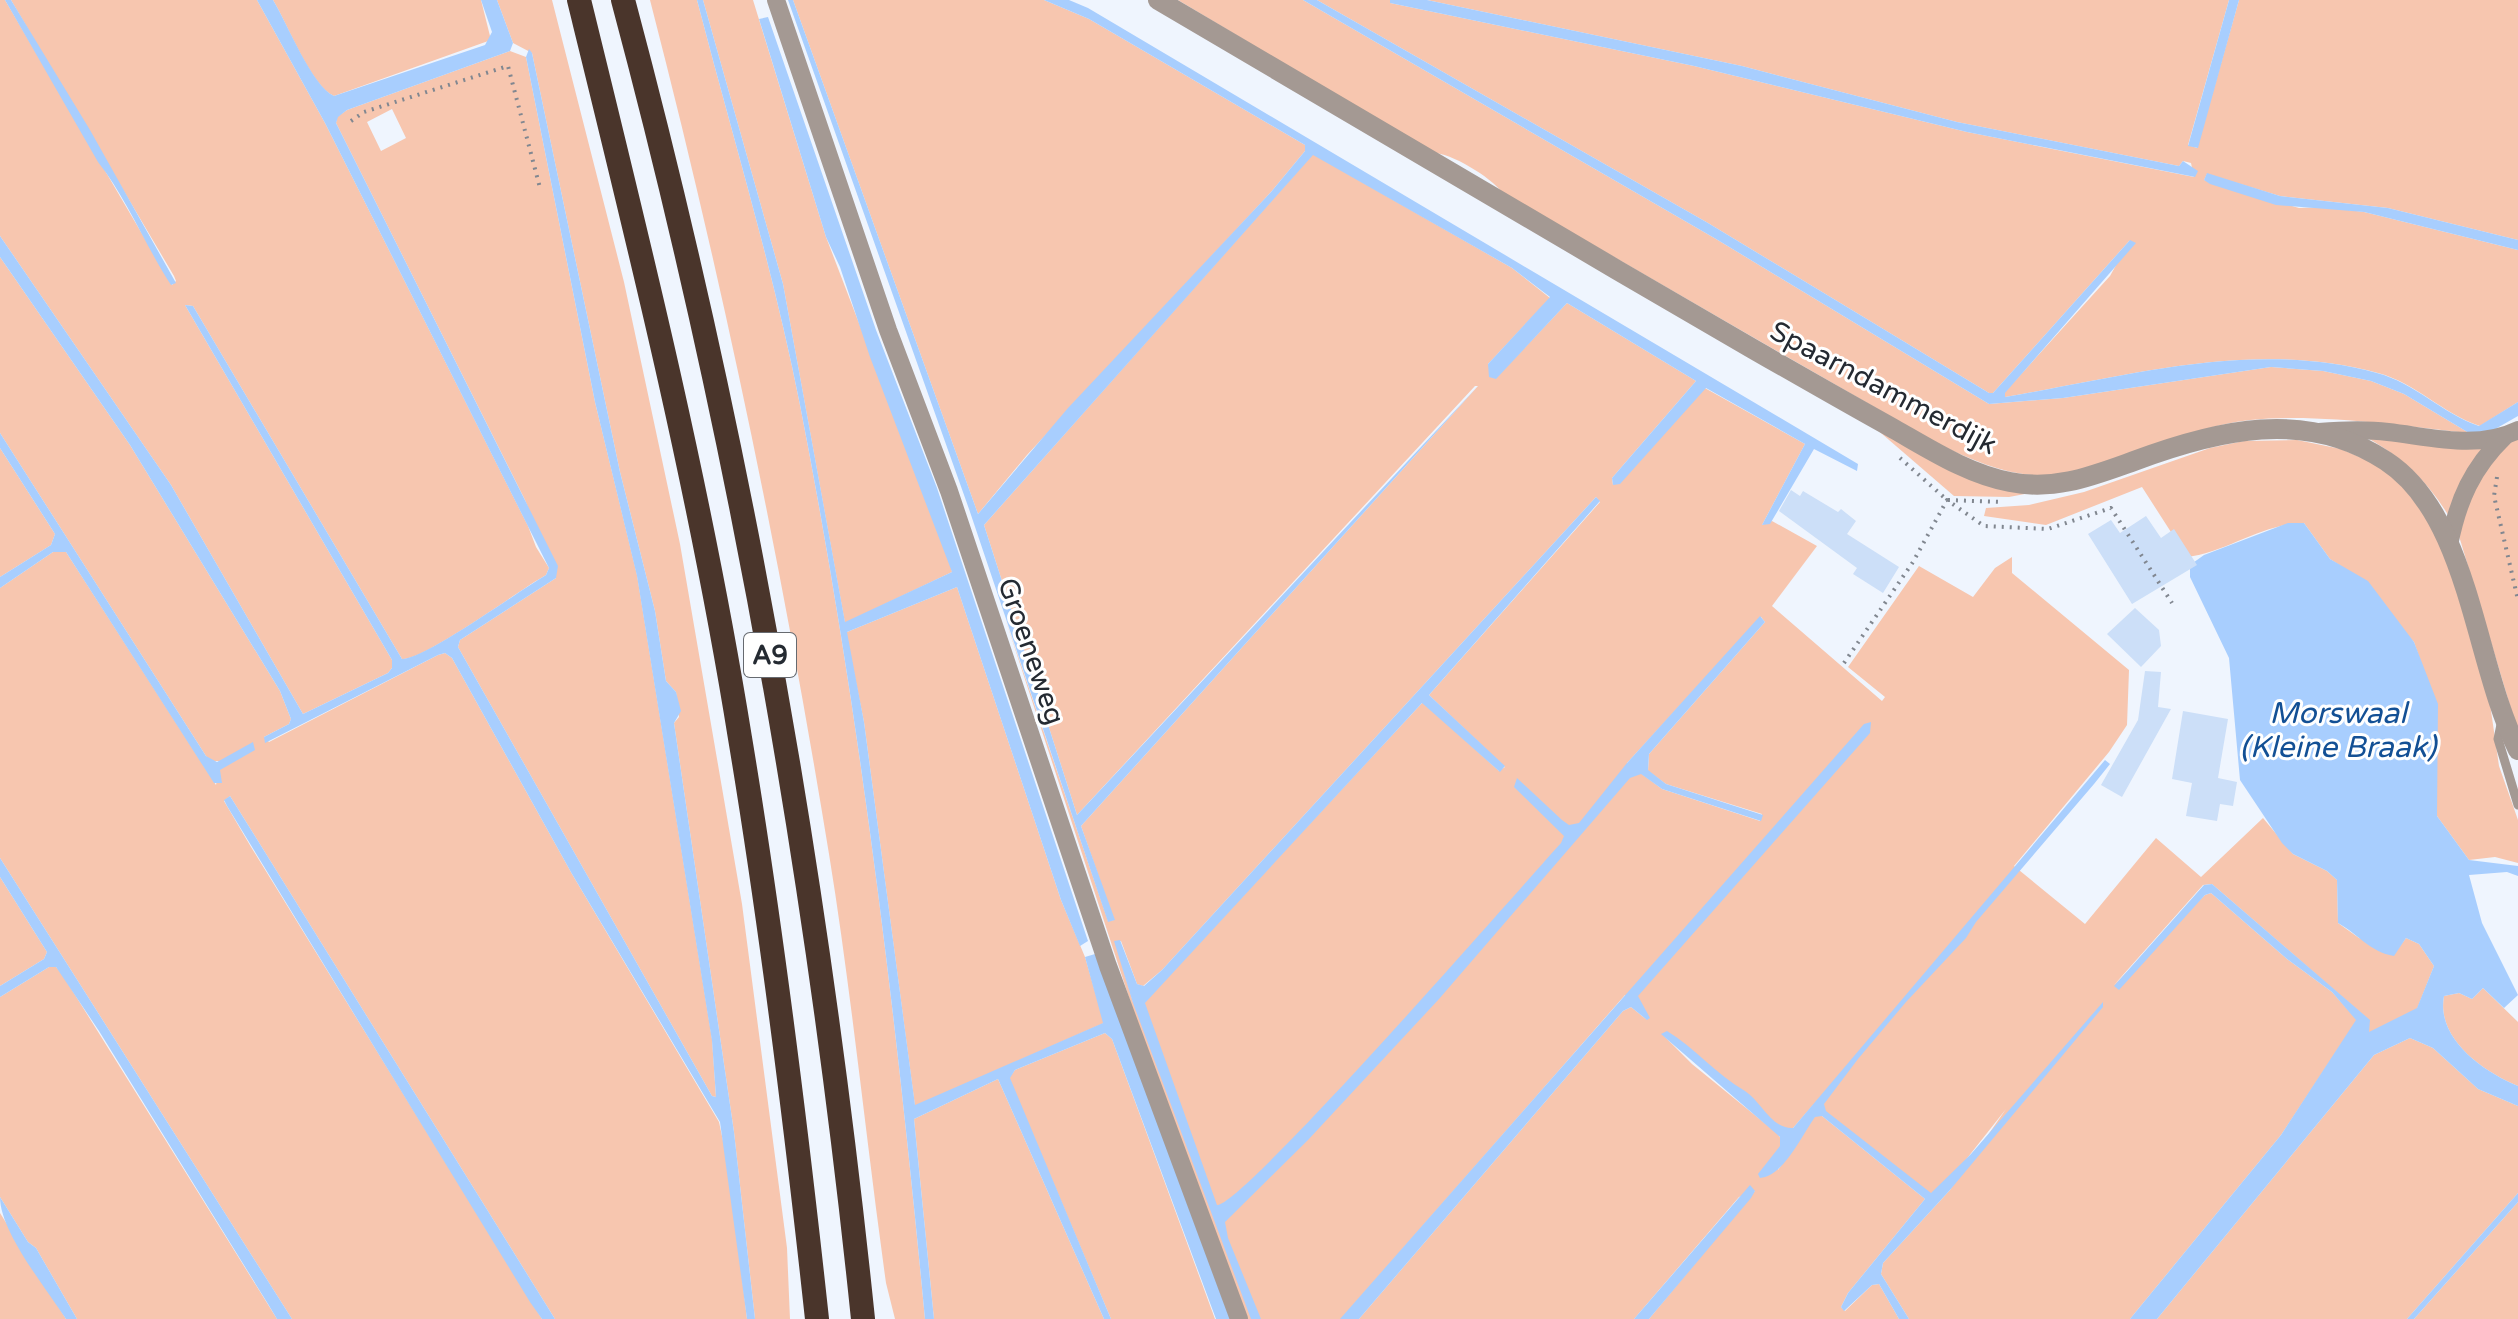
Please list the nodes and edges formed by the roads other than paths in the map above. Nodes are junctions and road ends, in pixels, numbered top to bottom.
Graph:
1 (579, 0) edge
2 (623, 0) edge
3 (776, 0) edge
4 (1168, 3) edge
5 (2316, 432) junction
6 (2512, 433) edge
7 (2449, 545) junction
8 (2503, 718) junction
9 (2518, 750) edge
10 (2518, 805) edge
11 (817, 1319) edge
12 (863, 1319) edge
13 (1239, 1319) edge

1 - 11 highway, A9
2 - 12 highway, A9
3 - 13 street, Groeneweg
4 - 5 street, Spaarndammerdijk
5 - 6 street
5 - 7 street, Spaarndammerdijk
6 - 7 street
7 - 8 street, Spaarndammerdijk
8 - 9 street, Spaarndammerdijk
8 - 10 lane

